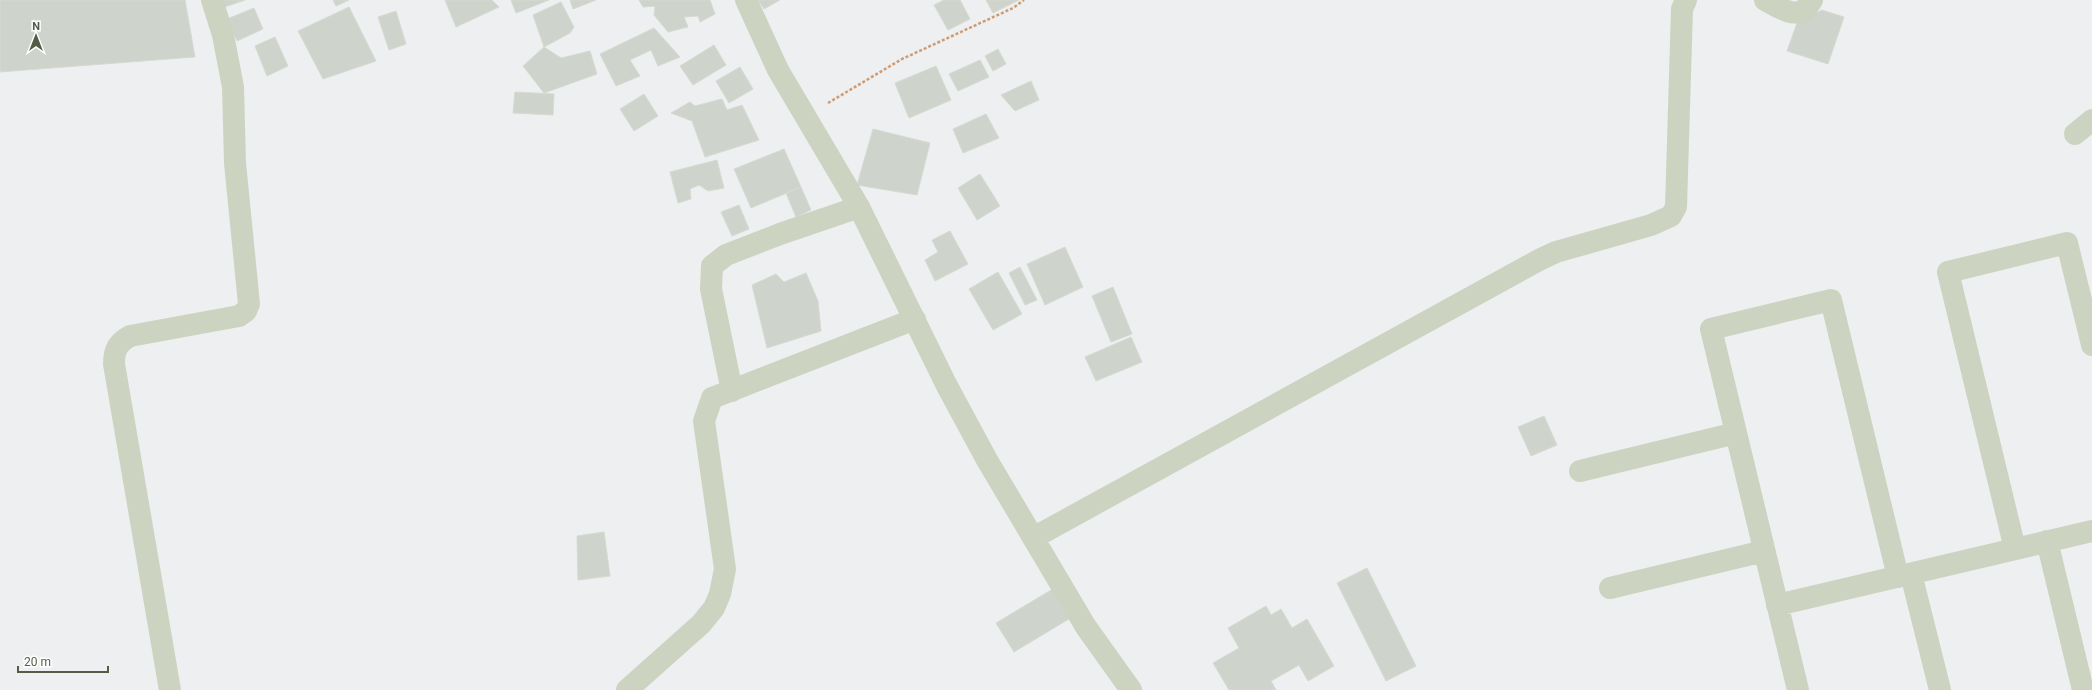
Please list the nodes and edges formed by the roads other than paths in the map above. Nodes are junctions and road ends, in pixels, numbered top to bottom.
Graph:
1 (212, 0) edge
2 (746, 0) edge
3 (1686, 0) edge
4 (1765, 0) edge
5 (1812, 0) edge
6 (2092, 120) edge
7 (2075, 134) dead end
8 (859, 207) junction
9 (915, 319) junction
10 (2092, 345) edge
11 (732, 391) junction
12 (1736, 433) junction
13 (1580, 471) dead end
14 (2092, 530) edge
15 (1033, 538) junction
16 (2047, 541) junction
17 (2015, 549) junction
18 (1764, 551) junction
19 (1905, 575) junction
20 (1610, 588) dead end
21 (1777, 605) junction
22 (170, 690) edge
23 (627, 690) edge
24 (1131, 690) edge
25 (1798, 690) edge
26 (1940, 690) edge
27 (2083, 690) edge

1 - 22 street
2 - 8 street
3 - 15 street
4 - 5 street
6 - 7 street
8 - 9 street
8 - 11 street
9 - 11 street
9 - 15 street
10 - 17 street
11 - 23 street
12 - 13 street
12 - 18 street
12 - 19 street
14 - 16 street
15 - 24 street
16 - 17 street
16 - 27 street
17 - 19 street
18 - 20 street
18 - 21 street
19 - 21 street
19 - 26 street
21 - 25 street

